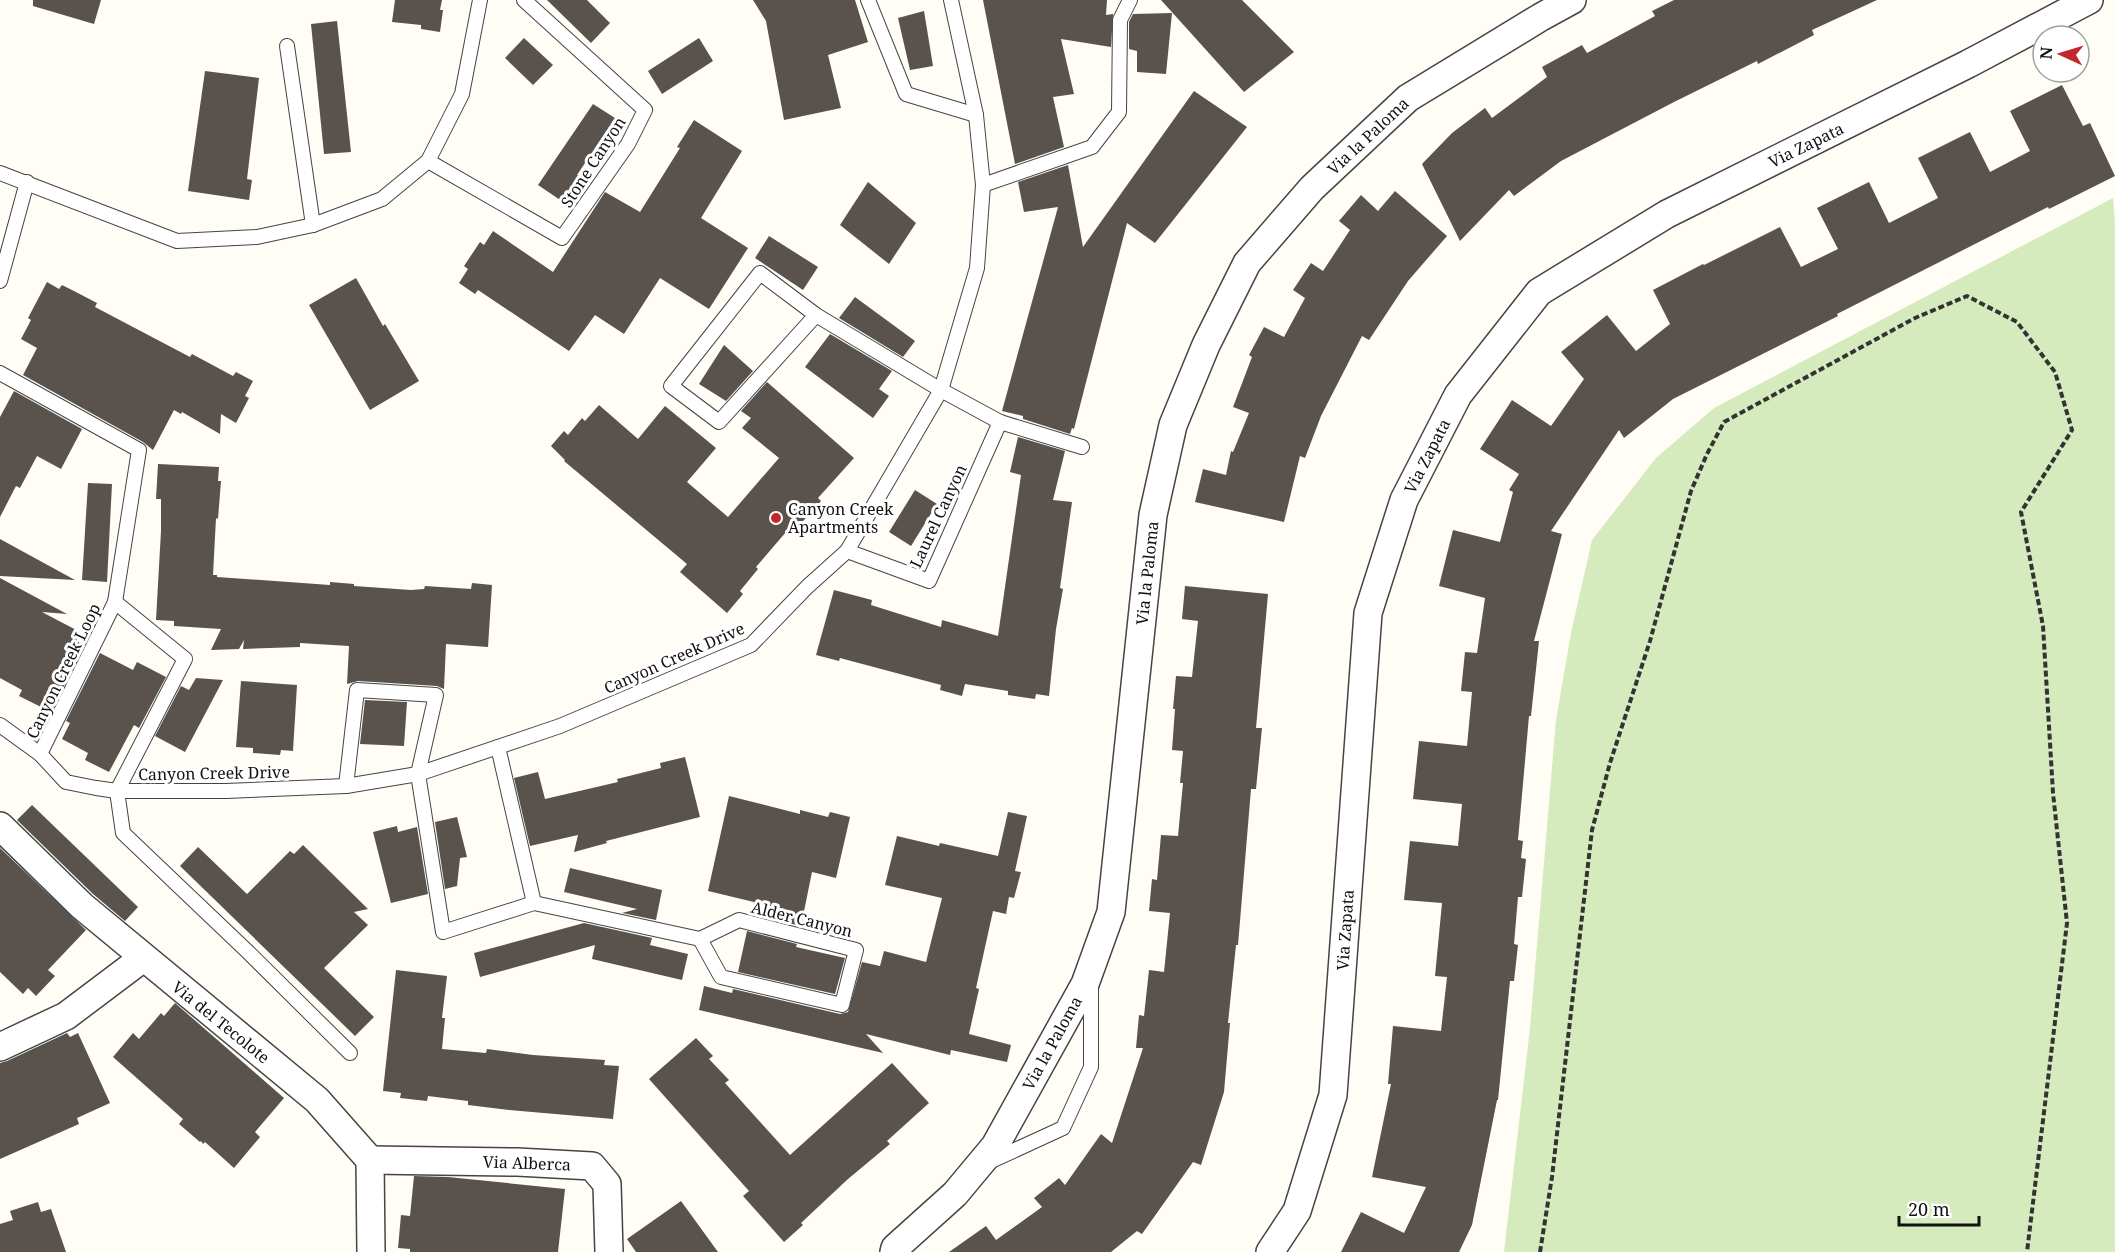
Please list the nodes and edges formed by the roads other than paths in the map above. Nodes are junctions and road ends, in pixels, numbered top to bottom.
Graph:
1 (480, 0) edge
2 (524, 0) edge
3 (868, 0) edge
4 (951, 0) edge
5 (1130, 0) edge
6 (1572, 0) edge
7 (2089, 0) edge
8 (287, 46) dead end
9 (976, 115) junction
10 (428, 161) junction
11 (0, 173) edge
12 (27, 182) junction
13 (983, 185) junction
14 (313, 225) junction
15 (0, 281) edge
16 (816, 315) junction
17 (0, 373) edge
18 (941, 390) junction
19 (1000, 422) junction
20 (1082, 447) dead end
21 (847, 551) junction
22 (115, 602) junction
23 (0, 725) edge
24 (498, 747) junction
25 (40, 754) junction
26 (418, 774) junction
27 (346, 786) junction
28 (117, 791) junction
29 (0, 826) edge
30 (534, 903) junction
31 (700, 939) junction
32 (143, 958) junction
33 (1091, 968) junction
34 (0, 1047) edge
35 (350, 1053) dead end
36 (370, 1160) junction
37 (976, 1168) junction
38 (371, 1252) edge
39 (609, 1252) edge
40 (894, 1252) edge
41 (1270, 1252) edge

1 - 10 lane
2 - 10 lane, Stone Canyon
3 - 9 lane
4 - 9 lane, Canyon Creek Drive
5 - 13 lane
6 - 33 street, Via la Paloma
7 - 41 street, Via Zapata
8 - 14 lane
9 - 13 lane, Canyon Creek Drive
10 - 14 lane
11 - 12 lane
12 - 14 lane
12 - 15 lane
13 - 18 lane, Canyon Creek Drive
16 - 16 lane
16 - 18 lane
17 - 22 lane, Canyon Creek Loop
18 - 19 lane
18 - 21 lane, Canyon Creek Drive
19 - 20 lane
19 - 21 lane, Laurel Canyon
21 - 24 lane, Canyon Creek Drive
22 - 25 lane, Canyon Creek Loop
22 - 28 lane, Canyon Creek Loop
23 - 25 lane, Canyon Creek Drive
24 - 26 lane, Canyon Creek Drive
24 - 30 lane
25 - 28 lane, Canyon Creek Drive
26 - 27 lane, Canyon Creek Drive
26 - 27 lane
26 - 30 lane
27 - 28 lane, Canyon Creek Drive
28 - 35 lane
29 - 32 street, Via del Tecolote
30 - 31 lane
31 - 31 lane, Alder Canyon
32 - 34 street
32 - 36 street, Via del Tecolote
33 - 37 street, Via la Paloma
33 - 37 lane
36 - 38 street
36 - 39 street, Via Alberca
37 - 40 street, Via la Paloma

